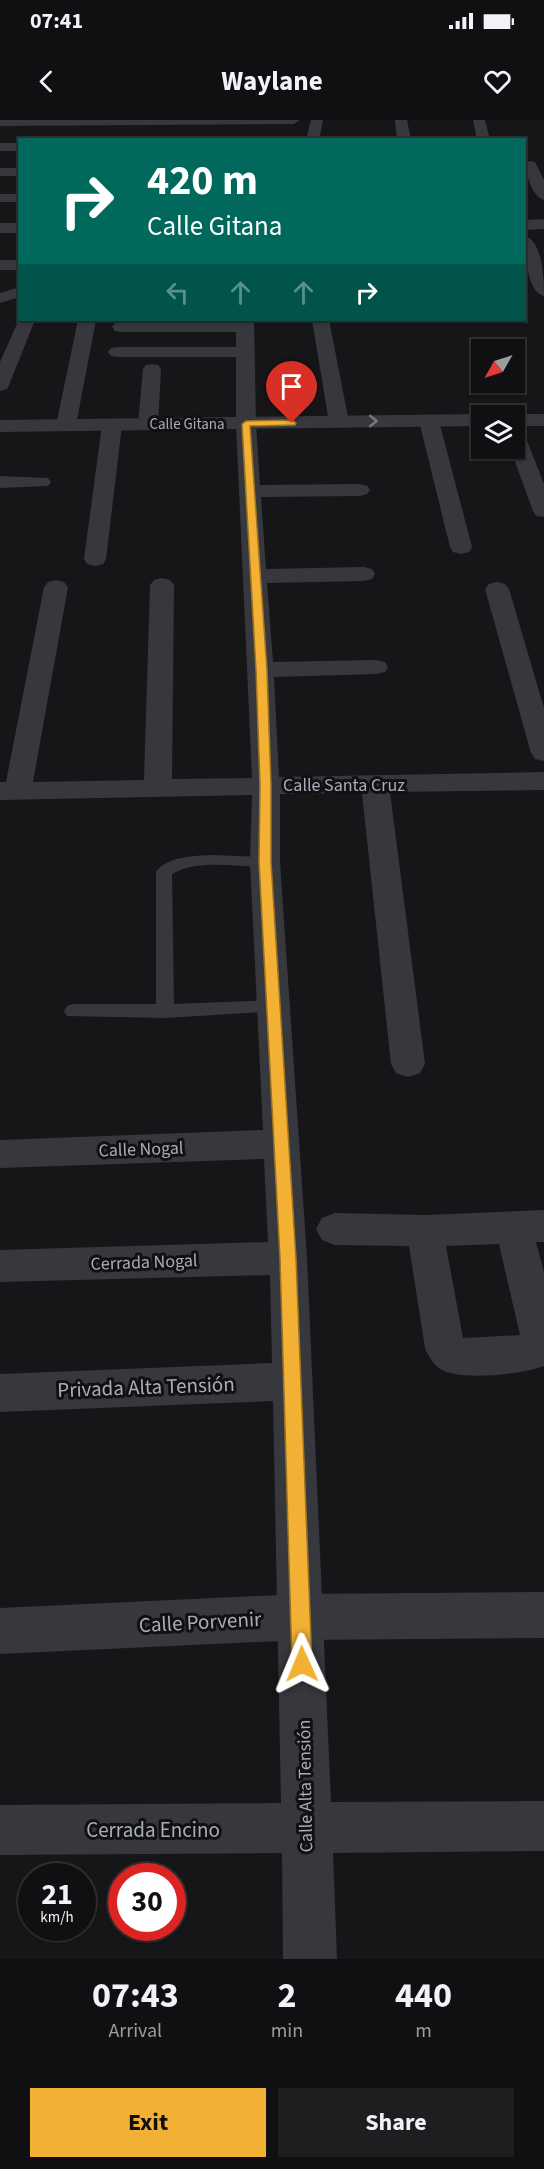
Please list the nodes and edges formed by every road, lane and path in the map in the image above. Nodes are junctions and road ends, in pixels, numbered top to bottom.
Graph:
1 (294, 120) edge
2 (317, 120) edge
3 (401, 120) edge
4 (478, 120) edge
5 (0, 122) edge
6 (312, 138) edge
7 (404, 138) edge
8 (483, 138) edge
9 (0, 147) edge
10 (18, 147) edge
11 (533, 164) edge
12 (0, 172) edge
13 (18, 172) edge
14 (542, 189) edge
15 (526, 191) edge
16 (0, 198) edge
17 (18, 198) edge
18 (544, 224) edge
19 (526, 225) edge
20 (0, 228) edge
21 (18, 228) edge
22 (531, 252) edge
23 (0, 265) edge
24 (18, 265) edge
25 (544, 291) edge
26 (26, 321) edge
27 (87, 321) edge
28 (320, 321) edge
29 (121, 327) dead end
30 (244, 333) edge
31 (117, 352) dead end
32 (152, 369) dead end
33 (0, 385) edge
34 (471, 420) edge
35 (525, 420) edge
36 (544, 420) edge
37 (429, 421) junction
38 (339, 422) junction
39 (148, 424) junction
40 (246, 424) junction
41 (66, 425) junction
42 (112, 425) junction
43 (0, 426) edge
44 (524, 459) edge
45 (0, 482) edge
46 (41, 482) dead end
47 (360, 490) dead end
48 (251, 491) junction
49 (544, 511) edge
50 (461, 548) dead end
51 (96, 560) dead end
52 (364, 574) dead end
53 (256, 576) junction
54 (162, 585) dead end
55 (56, 587) dead end
56 (497, 589) dead end
57 (376, 667) dead end
58 (261, 670) junction
59 (544, 753) edge
60 (544, 781) edge
61 (266, 785) junction
62 (375, 785) junction
63 (158, 787) junction
64 (9, 790) edge
65 (265, 862) junction
66 (273, 1006) junction
67 (73, 1011) dead end
68 (165, 1011) junction
69 (408, 1064) dead end
70 (282, 1144) junction
71 (0, 1154) edge
72 (529, 1227) edge
73 (335, 1228) dead end
74 (425, 1231) junction
75 (288, 1258) junction
76 (0, 1266) edge
77 (293, 1381) junction
78 (0, 1393) edge
79 (544, 1615) edge
80 (301, 1617) junction
81 (0, 1631) edge
82 (544, 1826) edge
83 (305, 1829) junction
84 (0, 1830) edge
85 (310, 1959) edge

1 - 5 street
2 - 6 street
3 - 7 street
4 - 8 street
9 - 10 street
11 - 14 street
12 - 13 street
14 - 15 street
16 - 17 street
18 - 19 street
20 - 21 street
22 - 25 street
23 - 24 street
26 - 33 street
27 - 41 street
28 - 38 street
29 - 30 street
30 - 31 street
30 - 40 street, Calle Alta Tensión
32 - 39 street
34 - 37 street, Calle Gitana
35 - 36 street
38 -> 37 street, Calle Gitana
37 - 50 street
38 - 40 street, Calle Gitana
39 - 40 street, Calle Gitana
39 - 42 street, Calle Gitana
40 - 48 street, Calle Alta Tensión
41 - 42 street, Calle Gitana
41 - 43 street, Calle Gitana
42 - 51 street
44 - 49 street
45 - 46 street
47 - 48 street
48 - 53 street, Calle Alta Tensión
52 - 53 street
53 - 58 street, Calle Alta Tensión
54 - 63 street
55 - 64 street
56 - 59 street
57 - 58 street
58 - 61 street, Calle Alta Tensión
60 - 62 street, Calle Santa Cruz
61 - 62 street, Calle Santa Cruz
61 - 63 street, Calle Santa Cruz
61 - 65 street, Calle Alta Tensión
62 - 69 street
63 - 64 street, Calle Santa Cruz
65 - 66 street, Calle Alta Tensión
65 - 68 lane
66 - 68 lane
66 - 70 street, Calle Alta Tensión
67 - 68 lane
70 - 71 street, Calle Nogal
70 - 75 street, Calle Alta Tensión
72 - 74 street
72 - 74 street
73 - 74 street
75 - 76 street, Cerrada Nogal
75 - 77 street, Calle Alta Tensión
77 - 78 street, Privada Alta Tensión
77 - 80 street, Calle Alta Tensión
79 - 80 street, Calle Porvenir
80 - 81 street, Calle Porvenir
80 - 83 street, Calle Alta Tensión
82 - 83 street, Cerrada Encino
83 - 84 street, Cerrada Encino
83 - 85 street, Calle Alta Tensión

